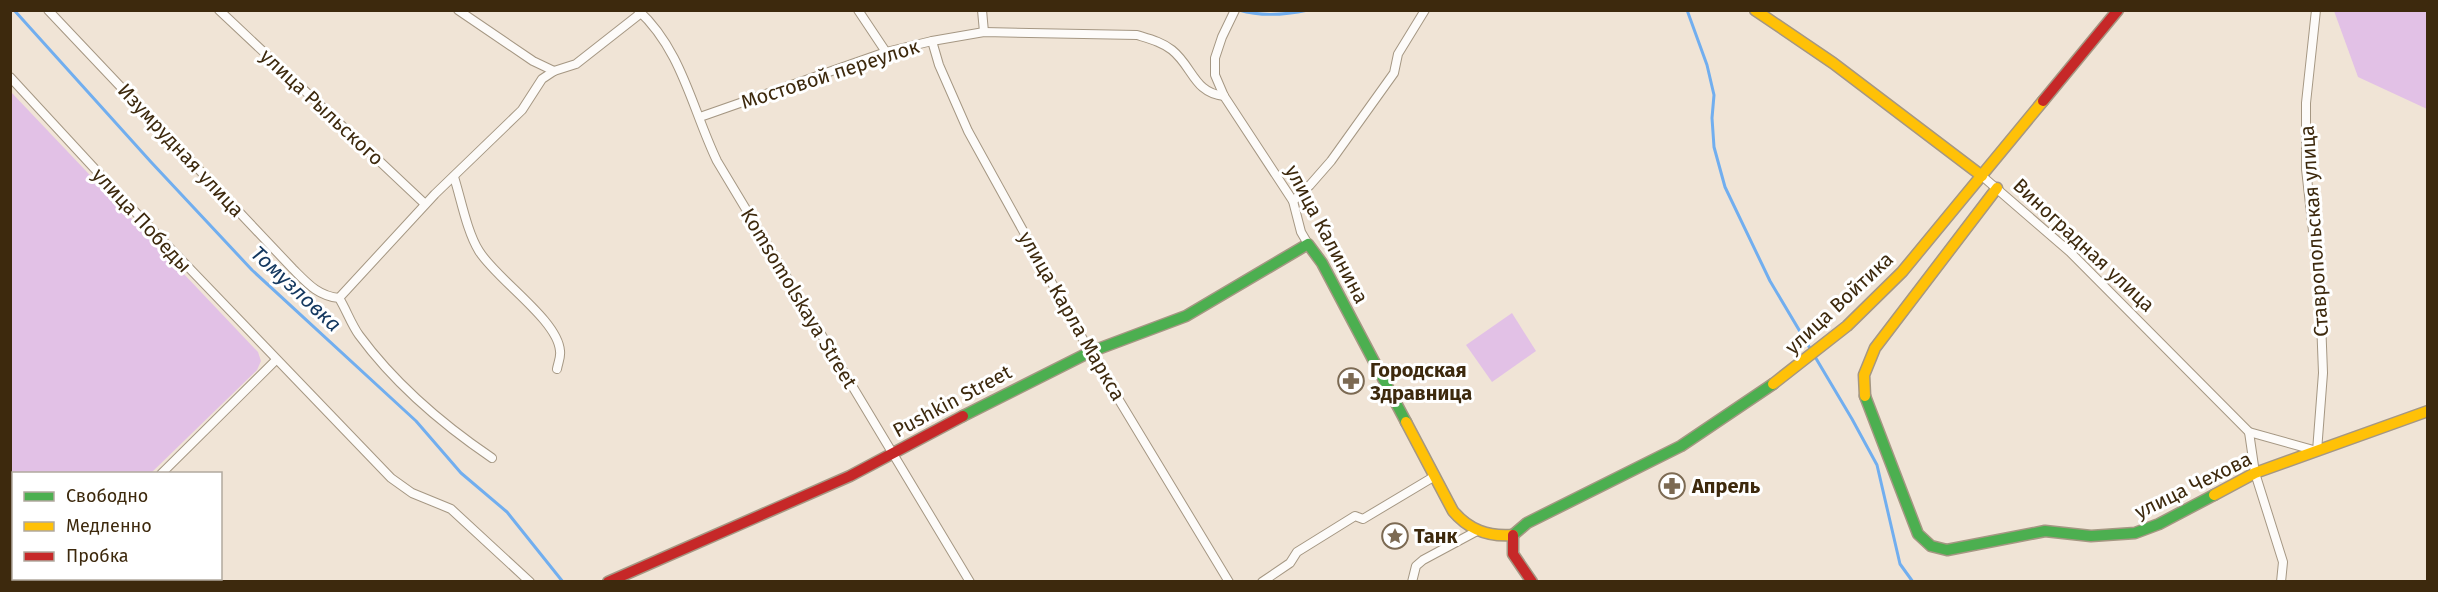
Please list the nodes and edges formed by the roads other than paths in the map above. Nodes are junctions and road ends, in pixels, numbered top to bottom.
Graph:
1 (48, 10) edge
2 (219, 10) edge
3 (458, 10) edge
4 (858, 10) edge
5 (982, 10) edge
6 (1235, 10) edge
7 (1425, 10) edge
8 (1755, 10) edge
9 (2118, 10) edge
10 (2316, 10) edge
11 (640, 12) edge
12 (984, 32) junction
13 (932, 41) junction
14 (886, 52) junction
15 (554, 71) junction
16 (10, 77) edge
17 (1224, 96) junction
18 (700, 117) junction
19 (1982, 176) junction
20 (454, 177) junction
21 (1997, 188) junction
22 (1293, 201) junction
23 (425, 204) junction
24 (1308, 244) junction
25 (339, 298) junction
26 (1090, 352) junction
27 (276, 360) junction
28 (557, 369) dead end
29 (2427, 411) edge
30 (2249, 432) junction
31 (2318, 451) junction
32 (892, 454) junction
33 (492, 458) dead end
34 (163, 472) edge
35 (2255, 473) junction
36 (1435, 476) junction
37 (1477, 531) junction
38 (1512, 535) junction
39 (2283, 562) junction
40 (530, 582) edge
41 (608, 582) edge
42 (970, 582) edge
43 (1229, 582) edge
44 (1262, 582) edge
45 (1412, 582) edge
46 (1532, 582) edge
47 (2282, 582) edge
48 (2288, 582) edge

1 - 25 street, Изумрудная улица
2 - 23 street, улица Рыльского
3 - 15 street
4 - 14 street
5 - 12 street
6 - 17 street, улица Калинина
7 - 22 street
8 - 19 main road, Виноградная улица
9 - 19 main road, улица Войтика
10 - 31 street, Ставропольская улица
11 - 15 street
11 - 18 street, Komsomolskaya Street
12 - 13 street, Мостовой переулок
12 - 17 street, Мостовой переулок
13 - 14 street, Мостовой переулок
13 - 26 street, улица Карла Маркса
14 - 18 street, Мостовой переулок
15 - 20 street
16 - 27 street, улица Победы
17 - 22 street, улица Калинина
18 - 32 street, Komsomolskaya Street
19 - 21 street, Виноградная улица
19 - 38 main road, улица Войтика
20 - 23 street
20 - 28 street
21 - 30 street, Виноградная улица
21 - 35 main road, улица Чехова
22 - 24 street, улица Калинина
23 - 25 street
24 - 26 main road, Pushkin Street
24 - 36 main road, улица Калинина
25 - 33 street
26 - 32 main road, Pushkin Street
26 - 43 street, улица Карла Маркса
27 - 34 street
27 - 40 street, улица Победы
29 - 31 main road, улица Чехова
30 - 31 street
30 - 35 street
31 - 35 main road, улица Чехова
32 - 41 main road, Pushkin Street
32 - 42 street, Komsomolskaya Street
35 - 39 street
36 - 37 main road, улица Калинина
36 - 44 street
37 - 38 main road, улица Калинина
37 - 45 street
38 - 46 main road
39 - 47 street
39 - 48 street

